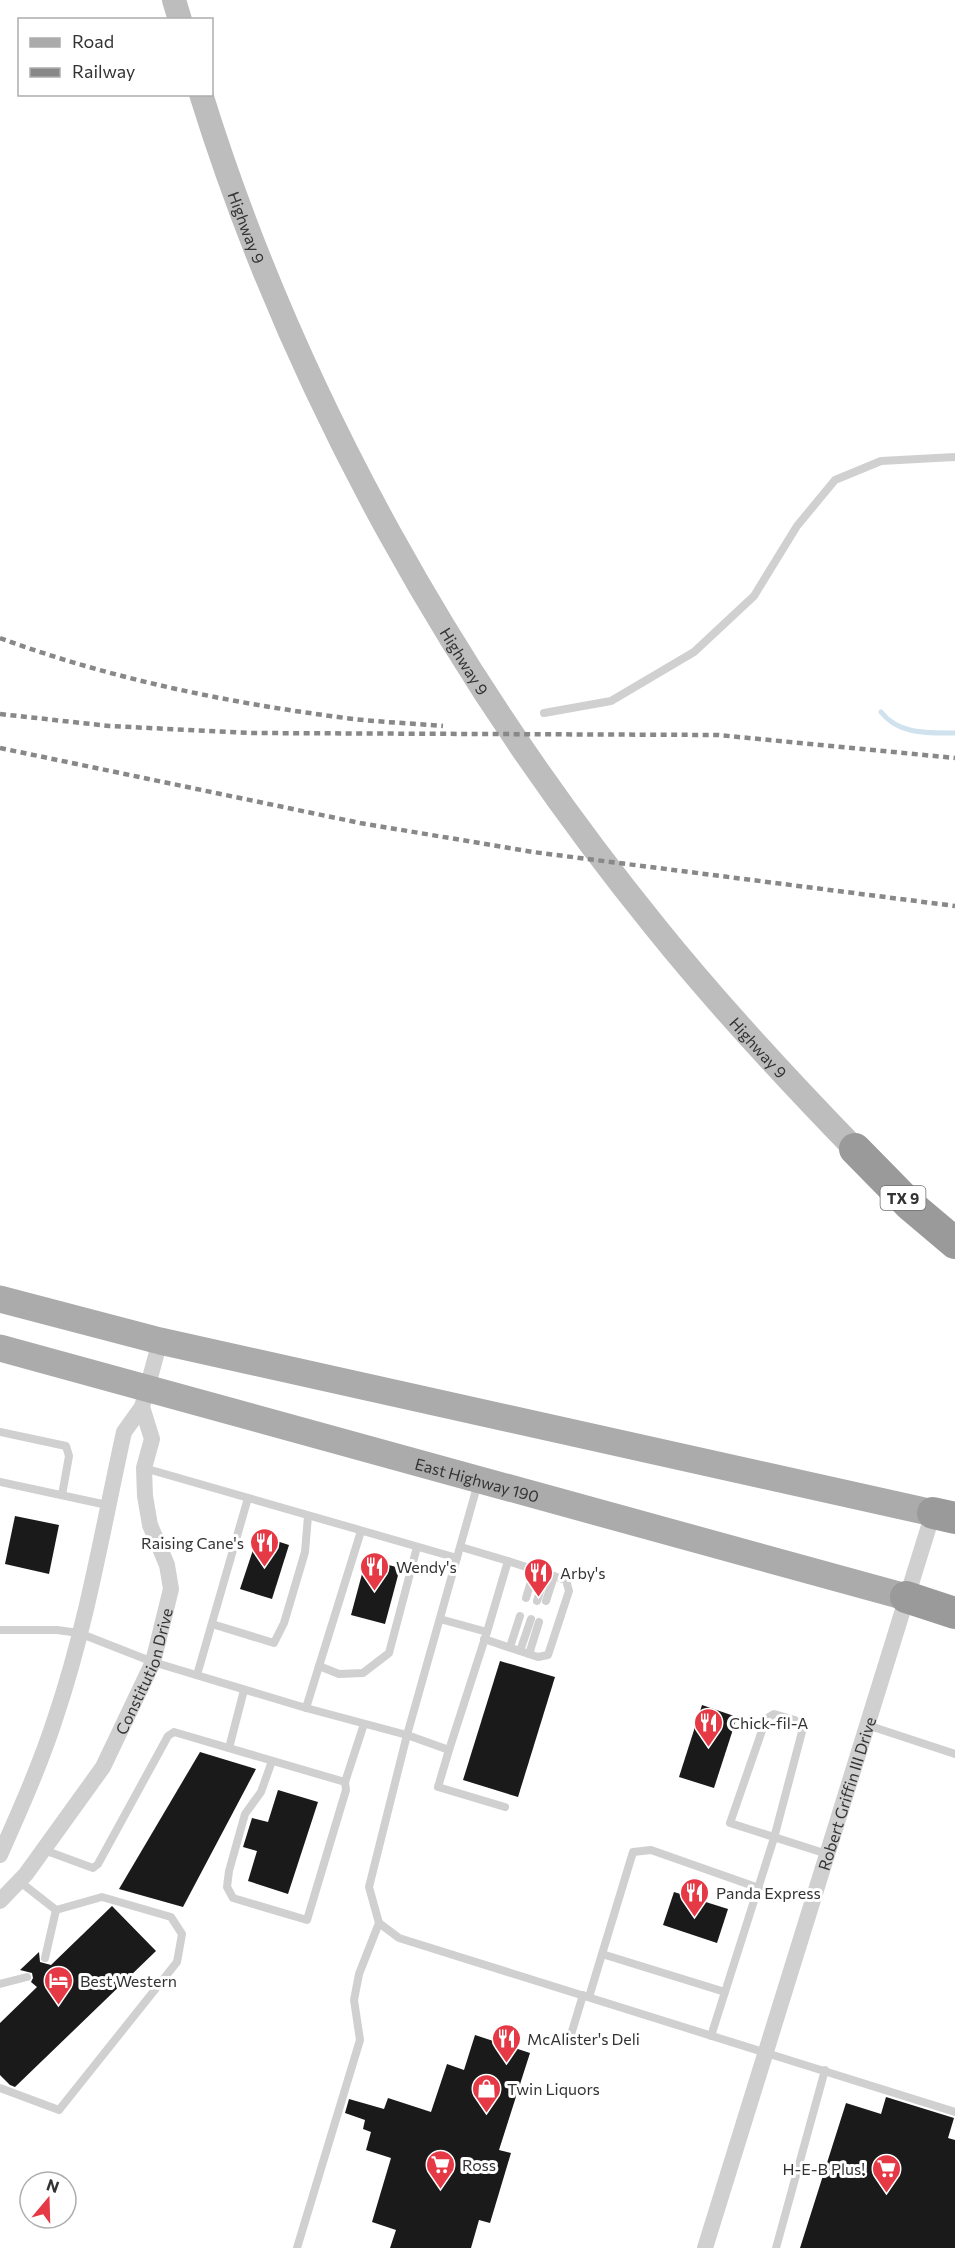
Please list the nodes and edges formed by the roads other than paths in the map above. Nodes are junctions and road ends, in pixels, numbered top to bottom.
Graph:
1 (174, 0) edge
2 (179, 18) edge
3 (202, 96) edge
4 (955, 457) edge
5 (544, 713) dead end
6 (855, 1149) junction
7 (955, 1218) edge
8 (955, 1243) edge
9 (0, 1299) edge
10 (159, 1341) junction
11 (0, 1348) edge
12 (145, 1398) junction
13 (0, 1432) edge
14 (144, 1468) junction
15 (479, 1479) junction
16 (0, 1482) edge
17 (62, 1496) junction
18 (248, 1498) junction
19 (107, 1505) junction
20 (944, 1515) edge
21 (308, 1516) junction
22 (361, 1531) junction
23 (417, 1547) junction
24 (461, 1548) junction
25 (457, 1558) junction
26 (508, 1561) junction
27 (535, 1569) junction
28 (550, 1574) junction
29 (906, 1597) junction
30 (526, 1598) dead end
31 (541, 1601) dead end
32 (955, 1612) edge
33 (520, 1616) dead end
34 (440, 1619) junction
35 (535, 1621) dead end
36 (212, 1624) junction
37 (0, 1630) edge
38 (79, 1633) junction
39 (486, 1635) junction
40 (510, 1647) junction
41 (525, 1652) junction
42 (153, 1662) junction
43 (319, 1666) junction
44 (197, 1675) junction
45 (244, 1689) junction
46 (306, 1708) junction
47 (364, 1724) junction
48 (867, 1725) junction
49 (407, 1735) junction
50 (229, 1748) junction
51 (449, 1750) junction
52 (955, 1754) edge
53 (272, 1761) junction
54 (345, 1782) junction
55 (505, 1807) dead end
56 (774, 1838) junction
57 (44, 1850) junction
58 (827, 1854) junction
59 (0, 1855) edge
60 (19, 1881) junction
61 (759, 1888) junction
62 (0, 1901) edge
63 (56, 1910) junction
64 (379, 1923) junction
65 (602, 1954) junction
66 (45, 1958) dead end
67 (27, 1977) dead end
68 (0, 1984) edge
69 (725, 1992) junction
70 (586, 1996) junction
71 (711, 2036) junction
72 (570, 2038) dead end
73 (765, 2052) junction
74 (825, 2070) junction
75 (0, 2088) edge
76 (955, 2112) edge
77 (297, 2248) edge
78 (705, 2248) edge
79 (776, 2248) edge

1 - 2 main road
3 - 6 main road, Highway 9 / TX 9
4 - 5 lane
6 - 7 highway, Highway 9 / TX 9
6 - 8 highway, Highway 9 / TX 9
9 - 10 main road
10 - 12 street
10 - 20 main road
11 - 12 main road, East Highway 190
12 - 14 street, Constitution Drive
12 - 15 main road, East Highway 190
12 - 19 street
13 - 17 lane
14 - 18 lane
14 - 42 street, Constitution Drive
15 - 24 lane
15 - 29 main road, East Highway 190
16 - 17 lane
17 - 19 lane
18 - 21 lane
18 - 36 lane
19 - 38 street
20 - 29 street, Robert Griffin III Drive
21 - 22 lane
21 - 36 lane
22 - 23 lane
22 - 43 lane
23 - 25 lane
23 - 43 lane
24 - 25 lane
24 - 26 lane
25 - 34 lane
26 - 27 lane
26 - 39 lane
27 - 28 lane
27 - 30 lane
28 - 31 lane
28 - 41 lane
29 - 32 highway, East Highway 190
29 - 48 street, Robert Griffin III Drive
33 - 40 lane
34 - 39 lane
34 - 49 lane
35 - 41 lane
36 - 44 lane
37 - 38 lane
38 - 42 lane
38 - 59 street
39 - 40 lane
39 - 51 lane
40 - 41 lane
42 - 44 lane
42 - 57 street, Constitution Drive
43 - 46 lane
44 - 45 lane
45 - 46 lane
45 - 50 lane
46 - 47 lane
47 - 49 lane
47 - 54 lane
48 - 52 lane
48 - 58 street, Robert Griffin III Drive
49 - 51 lane
49 - 64 lane
50 - 53 lane
50 - 57 lane
51 - 55 lane
53 - 54 lane
53 - 54 lane
56 - 56 lane
56 - 58 lane
56 - 61 lane
57 - 60 street, Constitution Drive
58 - 73 street, Robert Griffin III Drive
60 - 62 street, Constitution Drive
60 - 63 lane
61 - 65 lane
61 - 69 lane
63 - 66 lane
63 - 75 lane
64 - 70 lane
64 - 77 lane
65 - 69 lane
65 - 70 lane
67 - 68 lane
69 - 71 lane
70 - 71 lane
70 - 72 lane
71 - 73 lane
73 - 74 lane
73 - 78 street, Robert Griffin III Drive
74 - 76 lane
74 - 79 lane

